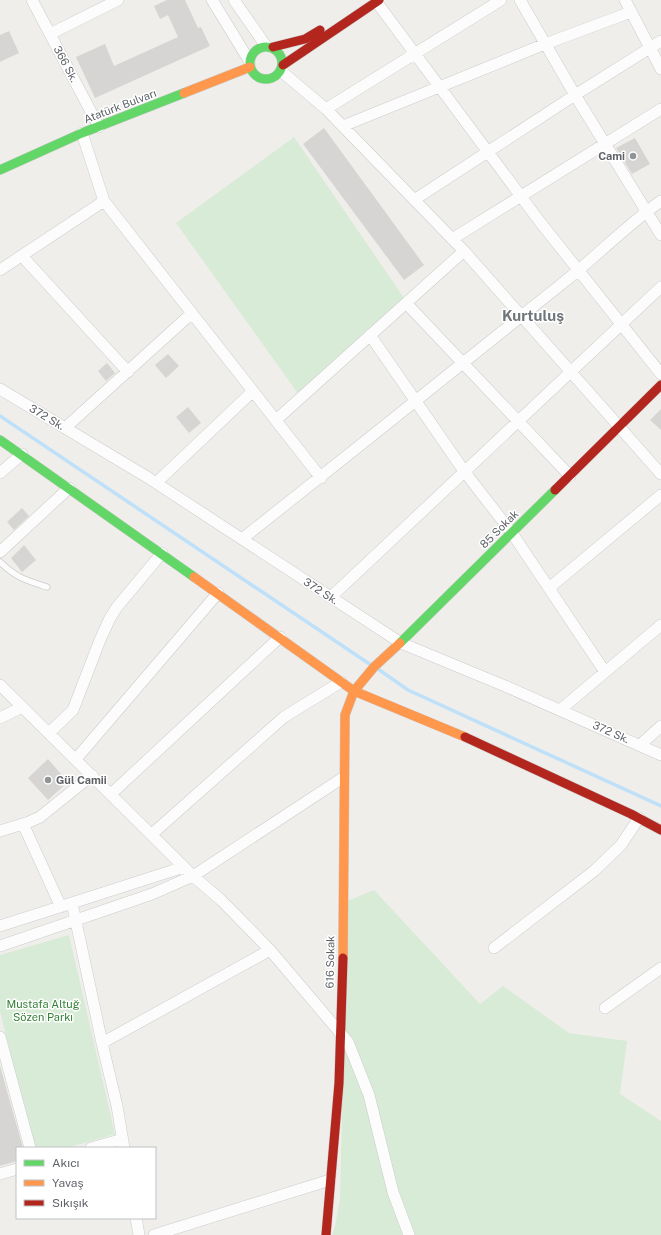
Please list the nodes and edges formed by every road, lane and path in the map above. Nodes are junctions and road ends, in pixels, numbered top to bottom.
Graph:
1 (32, 0) edge
2 (118, 0) edge
3 (212, 0) edge
4 (234, 0) edge
5 (375, 0) edge
6 (501, 0) edge
7 (520, 0) edge
8 (624, 0) edge
9 (631, 12) junction
10 (50, 34) junction
11 (661, 41) edge
12 (545, 44) junction
13 (270, 47) junction
14 (650, 47) junction
15 (415, 54) junction
16 (250, 65) junction
17 (282, 68) junction
18 (661, 69) edge
19 (440, 87) junction
20 (575, 95) junction
21 (661, 108) edge
22 (326, 109) junction
23 (343, 126) junction
24 (99, 127) junction
25 (82, 134) junction
26 (604, 144) junction
27 (488, 151) junction
28 (1, 168) edge
29 (521, 196) junction
30 (414, 200) junction
31 (104, 201) junction
32 (661, 201) edge
33 (646, 212) junction
34 (661, 235) edge
35 (452, 239) junction
36 (464, 251) junction
37 (22, 256) junction
38 (0, 270) edge
39 (579, 270) junction
40 (661, 287) edge
41 (406, 303) junction
42 (192, 313) junction
43 (521, 316) junction
44 (622, 325) junction
45 (370, 335) junction
46 (463, 363) junction
47 (128, 372) junction
48 (570, 372) junction
49 (661, 374) edge
50 (661, 385) edge
51 (0, 388) edge
52 (253, 391) junction
53 (416, 401) junction
54 (276, 420) junction
55 (518, 421) junction
56 (619, 427) junction
57 (65, 428) junction
58 (0, 440) edge
59 (22, 454) junction
60 (464, 472) junction
61 (0, 473) edge
62 (661, 474) edge
63 (570, 476) junction
64 (321, 478) junction
65 (156, 483) junction
66 (69, 488) junction
67 (661, 496) edge
68 (512, 532) junction
69 (242, 539) junction
70 (0, 552) edge
71 (162, 553) junction
72 (0, 562) edge
73 (47, 588) dead end
74 (549, 588) junction
75 (218, 593) junction
76 (331, 597) junction
77 (661, 625) edge
78 (280, 637) junction
79 (400, 643) junction
80 (605, 672) junction
81 (341, 682) junction
82 (0, 685) edge
83 (354, 691) junction
84 (22, 707) junction
85 (560, 710) junction
86 (0, 718) edge
87 (661, 726) edge
88 (49, 733) junction
89 (640, 746) junction
90 (661, 755) edge
91 (76, 759) junction
92 (92, 775) junction
93 (344, 777) junction
94 (111, 794) junction
95 (639, 818) junction
96 (26, 823) junction
97 (661, 830) edge
98 (0, 831) edge
99 (152, 834) junction
100 (184, 867) junction
101 (193, 876) junction
102 (72, 903) junction
103 (61, 907) junction
104 (76, 920) junction
105 (0, 926) edge
106 (0, 946) edge
107 (494, 948) dead end
108 (270, 950) junction
109 (661, 968) edge
110 (605, 1008) dead end
111 (341, 1033) junction
112 (0, 1037) edge
113 (102, 1043) junction
114 (123, 1143) edge
115 (30, 1147) edge
116 (97, 1147) edge
117 (16, 1170) edge
118 (0, 1174) edge
119 (330, 1180) junction
120 (136, 1219) edge
121 (139, 1235) edge
122 (154, 1235) edge
123 (326, 1235) edge
124 (409, 1235) edge

1 - 10 street, 366 Sk.
2 - 10 street
3 - 16 street
4 - 13 street
5 - 13 street
5 - 15 street
5 - 17 street
6 - 15 street
7 - 12 street
8 - 9 street
9 - 12 street
9 - 14 street
10 - 24 street, 366 Sk.
11 - 14 street
12 - 19 street
12 - 20 street
13 - 16 street
13 - 17 street
14 - 18 street
14 - 20 street
15 - 19 street
15 - 22 street
16 - 17 street
16 - 24 street, Atatürk Bulvarı
17 - 22 street
19 - 23 street
19 - 27 street
20 - 26 street
20 - 27 street
21 - 26 street
22 - 23 street
23 - 30 street
24 - 25 street, Atatürk Bulvarı
25 - 28 street, Atatürk Bulvarı
25 - 31 street
26 - 29 street
26 - 33 street
27 - 29 street
27 - 30 street
29 - 35 street
29 - 39 street
30 - 35 street
31 - 37 street
31 - 42 street
32 - 33 street
33 - 34 street
33 - 39 street
35 - 36 street
36 - 41 street
36 - 43 street
37 - 38 street
37 - 47 street
39 - 43 street
39 - 44 street
40 - 44 street
41 - 45 street
41 - 46 street
42 - 47 street
42 - 52 street
43 - 46 street
43 - 48 street
44 - 48 street
44 - 49 street
45 - 53 street
45 - 54 street
46 - 53 street
46 - 55 street
47 - 57 street
48 - 55 street
48 - 56 street
50 - 56 street, 85 Sokak
51 - 57 street, 372 Sk.
52 - 54 street
52 - 65 street
53 - 60 street
53 - 64 street
54 - 64 street
55 - 60 street
55 - 63 street
56 - 62 street
56 - 63 street, 85 Sokak
57 - 65 street, 372 Sk.
58 - 59 street
59 - 61 street
59 - 66 street
60 - 68 street
60 - 76 street
63 - 68 street, 85 Sokak
64 - 69 street
65 - 69 street, 372 Sk.
66 - 70 street
66 - 71 street
67 - 74 street
68 - 74 street
68 - 79 street, 85 Sokak
69 - 76 street, 372 Sk.
71 - 75 street
71 - 88 street
72 - 73 lane
74 - 80 street
75 - 78 street
75 - 91 street
76 - 79 street, 372 Sk.
77 - 80 street
78 - 81 street
78 - 94 street
79 - 83 street, 85 Sokak
79 - 85 street, 372 Sk.
80 - 85 street
81 - 83 street
81 - 99 street
82 - 84 street
83 - 93 street, 616 Sokak
83 - 95 street
84 - 86 street
84 - 88 street
85 - 89 street, 372 Sk.
87 - 89 street
88 - 91 street
89 - 90 street, 372 Sk.
91 - 92 street
92 - 94 street
92 - 96 street
93 - 101 street
93 - 111 street, 616 Sokak
94 - 99 street
95 - 97 street
95 - 107 street
96 - 98 street
96 - 103 street
99 - 100 street
100 - 101 street
100 - 102 street
101 - 104 street
101 - 108 street
102 - 103 street
102 - 104 street
103 - 105 street
104 - 106 street
104 - 113 street
108 - 111 street
108 - 113 street
109 - 110 street
111 - 119 street, 616 Sokak
111 - 124 street
112 - 115 street
113 - 114 street
114 - 116 street
117 - 118 street
119 - 122 street
119 - 123 street, 616 Sokak
120 - 121 street

